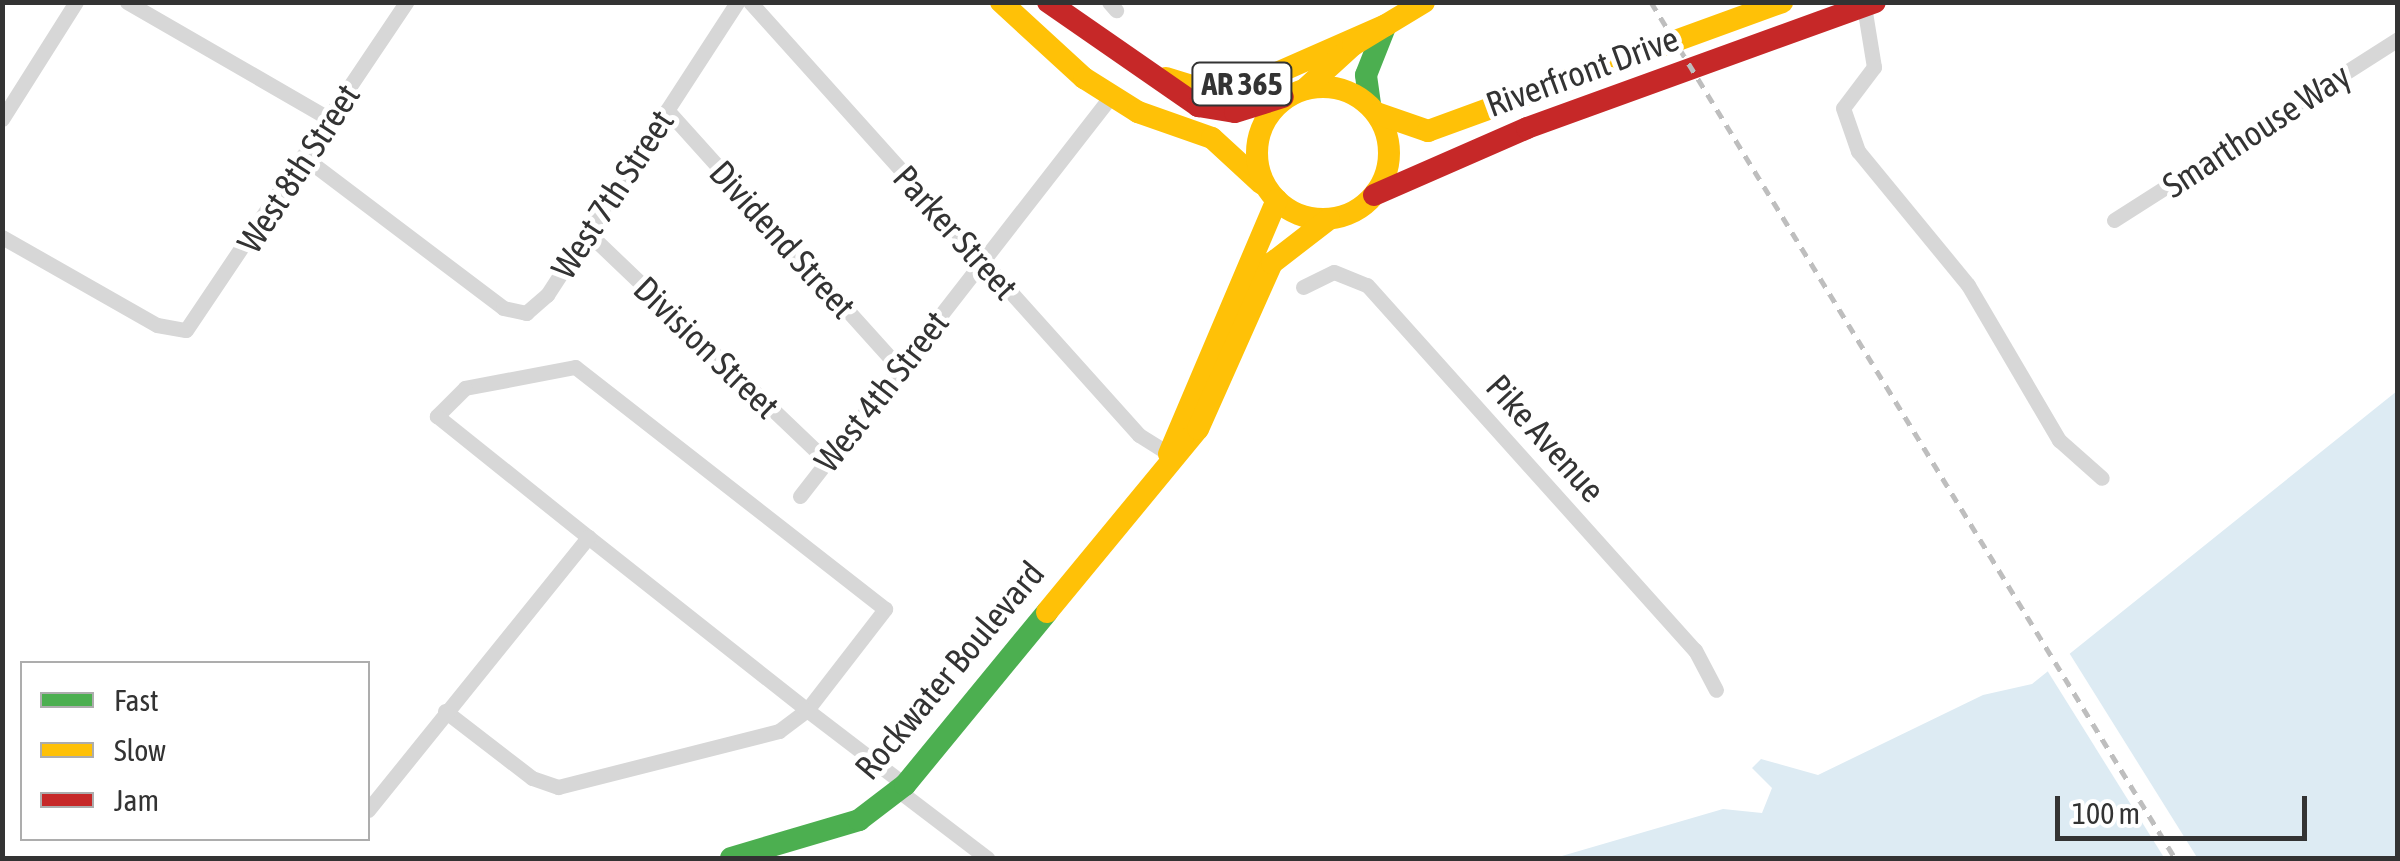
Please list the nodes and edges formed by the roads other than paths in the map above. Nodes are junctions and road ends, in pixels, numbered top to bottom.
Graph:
1 (76, 2) edge
2 (126, 2) edge
3 (406, 2) edge
4 (737, 2) edge
5 (750, 2) edge
6 (1001, 2) edge
7 (1048, 2) edge
8 (1424, 2) edge
9 (1782, 2) edge
10 (1870, 4) edge
11 (1386, 25) junction
12 (2398, 39) edge
13 (1142, 70) junction
14 (1297, 92) junction
15 (1110, 96) junction
16 (1374, 109) junction
17 (667, 110) junction
18 (2, 119) edge
19 (330, 120) junction
20 (305, 158) junction
21 (1272, 195) junction
22 (1374, 195) junction
23 (1329, 219) junction
24 (2114, 220) dead end
25 (587, 232) junction
26 (2, 237) edge
27 (982, 261) junction
28 (1303, 287) dead end
29 (899, 368) junction
30 (1169, 454) junction
31 (826, 461) junction
32 (2102, 478) dead end
33 (800, 496) dead end
34 (588, 537) junction
35 (1716, 690) dead end
36 (807, 710) junction
37 (445, 711) junction
38 (902, 788) junction
39 (370, 807) edge
40 (731, 858) edge
41 (987, 858) edge

1 - 18 street
2 - 19 street
3 - 19 street, West 8th Street
4 - 17 street, West 7th Street
5 - 27 street, Parker Street
6 - 15 main road, AR 365
7 - 13 main road, AR 365
8 - 11 main road, AR 365
9 - 16 main road
10 - 22 main road, Riverfront Drive
10 - 32 street
11 - 13 main road, AR 365
11 - 14 main road
11 - 16 main road
12 - 24 street, Smarthouse Way
13 - 14 main road
14 - 16 main road
14 - 21 main road
15 - 21 main road, AR 365
15 - 27 street, West 4th Street
16 - 22 main road
17 - 25 street, West 7th Street
17 - 29 street, Dividend Street
19 - 20 street, West 8th Street
20 - 25 street, West 7th Street
20 - 26 street, West 8th Street
21 - 23 main road, AR 365
21 - 30 main road, Rockwater Boulevard
22 - 23 main road
23 - 30 main road, Rockwater Boulevard
25 - 31 street, Division Street
27 - 29 street, West 4th Street
27 - 30 street, Parker Street
28 - 35 street, Pike Avenue
29 - 31 street, West 4th Street
30 - 38 main road, Rockwater Boulevard
31 - 33 street, West 4th Street
34 - 36 street
34 - 36 street
34 - 37 street
36 - 37 street
36 - 38 street
37 - 39 street
38 - 40 main road, Rockwater Boulevard
38 - 41 street

